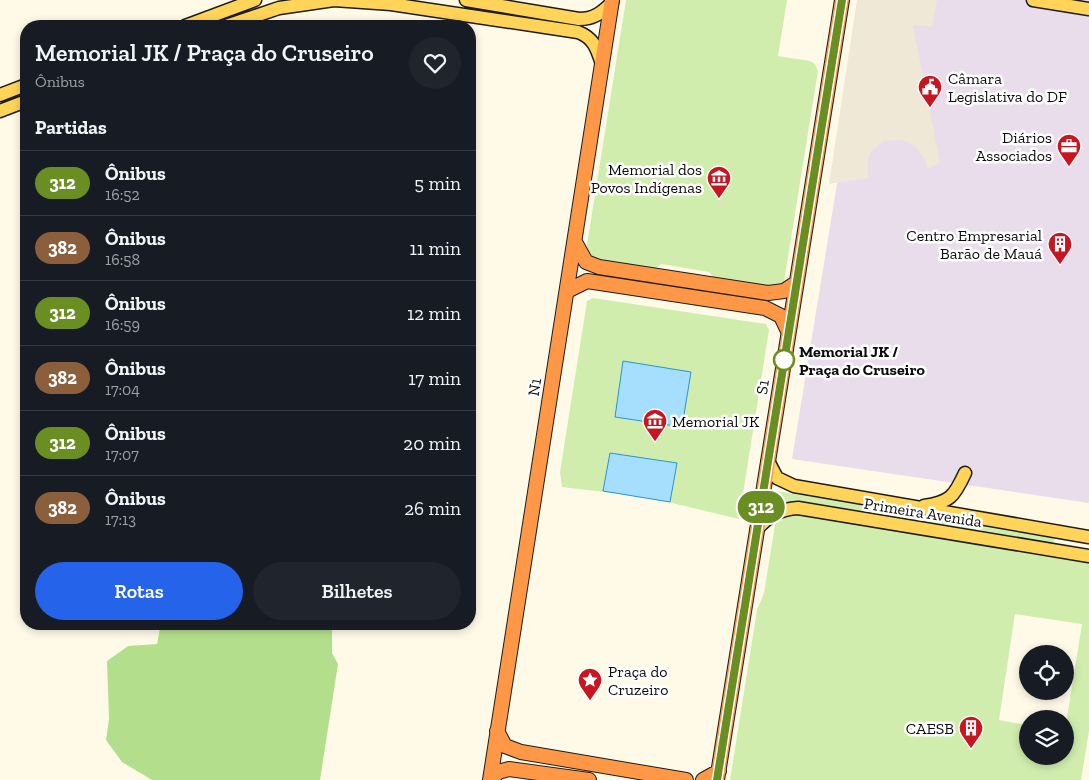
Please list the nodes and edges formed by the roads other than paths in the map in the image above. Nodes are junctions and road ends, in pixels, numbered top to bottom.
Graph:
1 (255, 0) edge
2 (335, 0) edge
3 (466, 0) edge
4 (842, 0) edge
5 (1032, 0) edge
6 (612, 1) edge
7 (1089, 9) edge
8 (201, 20) edge
9 (243, 20) edge
10 (602, 64) junction
11 (20, 87) edge
12 (0, 95) edge
13 (20, 103) edge
14 (0, 111) edge
15 (575, 242) junction
16 (796, 283) junction
17 (567, 291) junction
18 (788, 331) junction
19 (768, 461) junction
20 (965, 473) dead end
21 (911, 508) junction
22 (757, 529) junction
23 (1064, 534) junction
24 (1089, 537) edge
25 (1062, 551) junction
26 (1089, 556) edge
27 (497, 732) junction
28 (718, 775) edge
29 (491, 780) edge
30 (590, 780) edge
31 (686, 780) edge
32 (703, 780) edge

1 - 8 main road
2 - 9 main road
2 - 10 main road
3 - 6 main road
4 - 16 highway, S1
5 - 7 main road
6 - 10 highway, N1
10 - 15 highway, N1
11 - 12 main road
13 - 14 main road
15 - 16 highway
15 - 17 highway, N1
16 - 18 highway, S1
17 - 18 highway
17 - 27 highway, N1
18 - 19 highway, S1
19 - 21 main road, Primeira Avenida
19 - 22 highway, S1
20 - 21 main road
21 - 23 main road, Primeira Avenida
22 - 25 main road, Primeira Avenida
22 - 28 highway, S1
23 - 24 main road, Primeira Avenida
23 - 25 main road
25 - 26 main road, Primeira Avenida
27 - 29 highway, N1
27 - 31 highway
28 - 32 highway
29 - 30 highway

